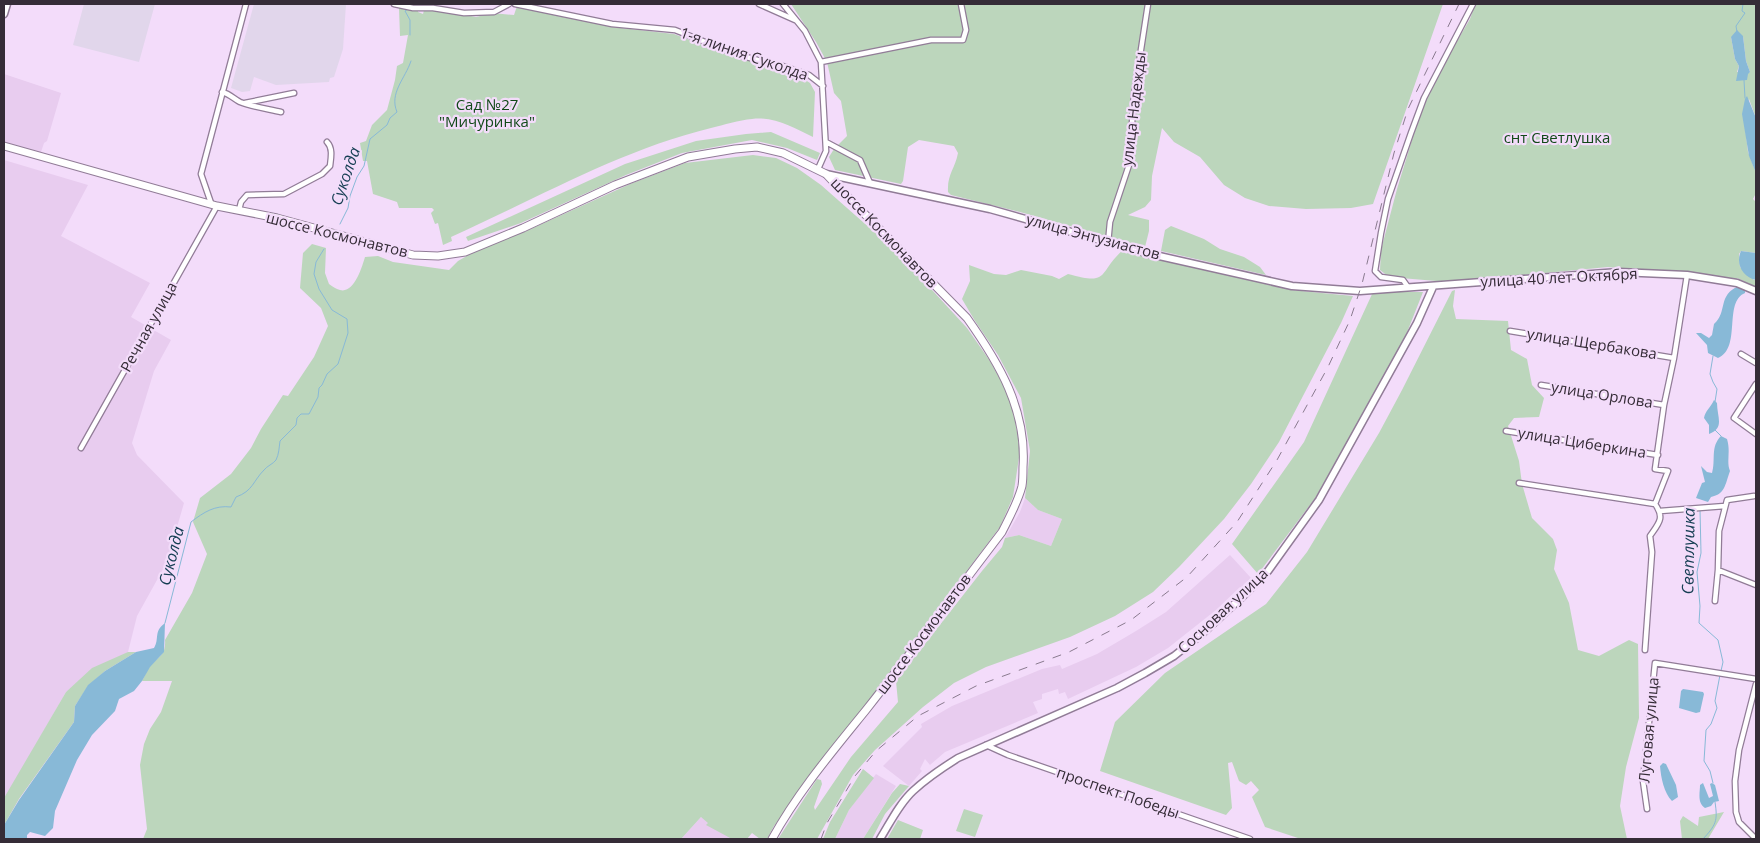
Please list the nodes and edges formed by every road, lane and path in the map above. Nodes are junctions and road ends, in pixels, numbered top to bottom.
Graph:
1 (7, 4) edge
2 (246, 4) edge
3 (394, 4) edge
4 (509, 4) edge
5 (515, 4) edge
6 (759, 4) edge
7 (783, 4) edge
8 (961, 4) edge
9 (1148, 4) edge
10 (1473, 4) edge
11 (4, 14) edge
12 (796, 20) junction
13 (821, 62) junction
14 (823, 86) junction
15 (222, 92) junction
16 (294, 93) dead end
17 (244, 103) junction
18 (281, 112) dead end
19 (327, 142) dead end
20 (826, 142) junction
21 (4, 146) edge
22 (818, 169) junction
23 (826, 174) junction
24 (870, 183) junction
25 (214, 205) junction
26 (239, 210) junction
27 (1108, 243) junction
28 (1687, 275) junction
29 (1408, 287) junction
30 (1433, 287) junction
31 (1360, 291) joint
32 (1756, 291) edge
33 (1510, 331) dead end
34 (1741, 354) dead end
35 (1674, 358) junction
36 (1756, 363) edge
37 (1756, 384) edge
38 (1541, 385) dead end
39 (1664, 405) junction
40 (1506, 431) dead end
41 (1756, 434) edge
42 (81, 448) dead end
43 (1658, 455) junction
44 (1519, 483) dead end
45 (1755, 495) edge
46 (1655, 504) junction
47 (1725, 506) junction
48 (1660, 511) junction
49 (1718, 570) junction
50 (1756, 585) edge
51 (1715, 602) dead end
52 (1645, 650) dead end
53 (1756, 679) edge
54 (1756, 684) edge
55 (986, 745) junction
56 (1647, 809) dead end
57 (1756, 837) edge
58 (772, 839) edge
59 (880, 839) edge
60 (1250, 839) edge

1 - 11 main road
2 - 15 street
3 - 4 street
5 - 14 street, 1-я линия Суколда
6 - 12 street
7 - 12 street
8 - 13 street
9 - 27 street, улица Надежды
10 - 29 street
12 - 13 street
13 - 14 street
14 - 20 street
15 - 17 street
15 - 25 street
16 - 17 street
17 - 18 street
19 - 26 street
20 - 22 street
20 - 24 street
21 - 25 main road, шоссе Космонавтов
22 - 23 main road, шоссе Космонавтов
22 - 26 main road, шоссе Космонавтов
23 - 24 main road, улица Энтузиастов
23 - 58 main road, шоссе Космонавтов
24 - 27 main road, улица Энтузиастов
25 - 26 main road, шоссе Космонавтов
25 - 42 street, Речная улица
27 - 31 main road, улица Энтузиастов
28 - 30 main road, улица 40 лет Октября
28 - 32 main road, улица 40 лет Октября
28 - 35 street
29 - 30 main road, улица 40 лет Октября
29 - 31 main road, улица 40 лет Октября
30 - 55 main road, Сосновая улица
33 - 35 street, улица Щербакова
34 - 36 street
35 - 39 street
37 - 41 street
38 - 39 street, улица Орлова
39 - 43 street
40 - 43 street, улица Циберкина
43 - 46 street
44 - 46 street
45 - 47 street
46 - 48 street
47 - 48 street
47 - 49 street
48 - 52 street
49 - 50 street
49 - 51 street
53 - 56 street, Луговая улица
54 - 57 street
55 - 59 main road, Сосновая улица
55 - 60 street, проспект Победы

